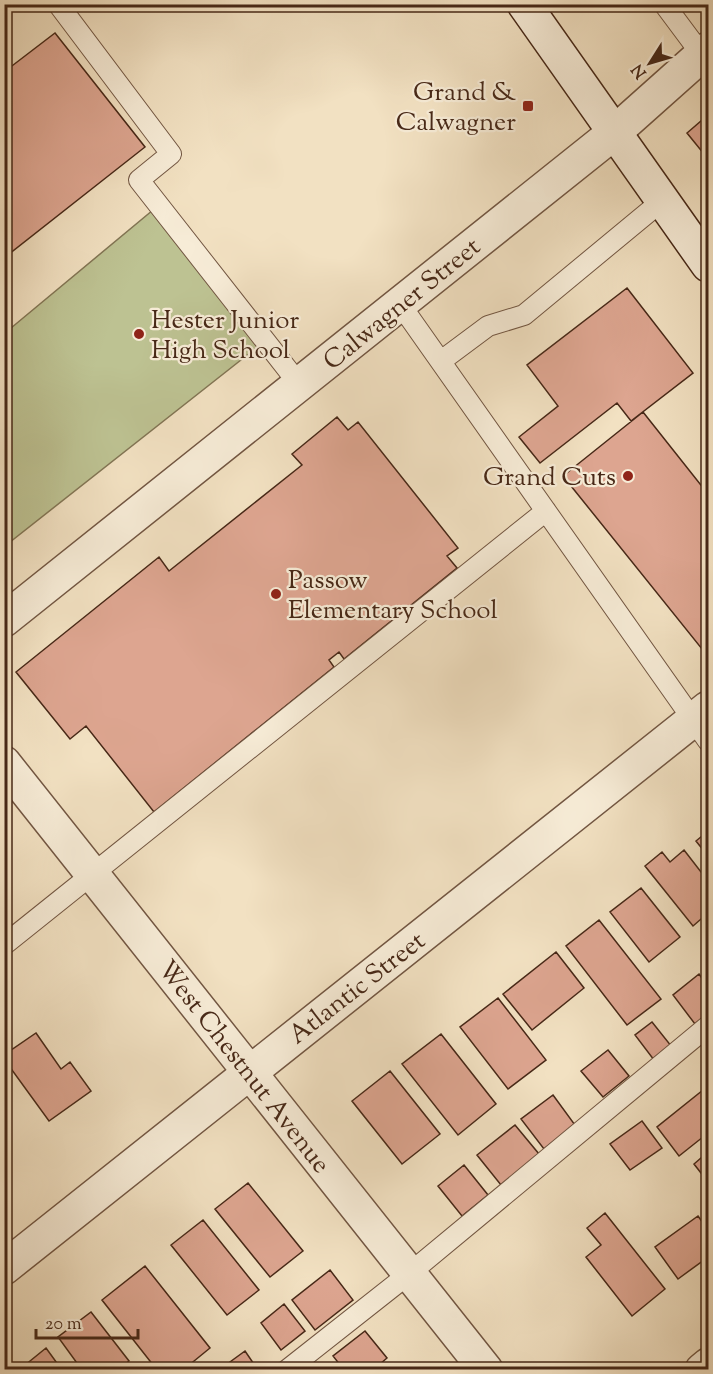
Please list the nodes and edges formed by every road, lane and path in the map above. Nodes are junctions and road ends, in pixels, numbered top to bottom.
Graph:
1 (58, 4) edge
2 (524, 4) edge
3 (664, 4) edge
4 (705, 52) edge
5 (615, 132) junction
6 (663, 200) junction
7 (708, 264) edge
8 (400, 304) junction
9 (441, 362) junction
10 (298, 384) junction
11 (546, 511) junction
12 (4, 620) edge
13 (704, 723) edge
14 (4, 763) edge
15 (92, 873) junction
16 (4, 945) edge
17 (708, 1026) edge
18 (250, 1071) junction
19 (4, 1268) edge
20 (410, 1273) junction
21 (708, 1365) edge
22 (287, 1370) edge
23 (486, 1370) edge
24 (702, 1370) edge

1 - 10 lane
2 - 5 street
3 - 4 lane
4 - 5 street, Calwagner Street
5 - 6 street
5 - 8 street, Calwagner Street
6 - 7 street
6 - 9 lane
8 - 9 lane
8 - 10 street, Calwagner Street
9 - 11 lane
10 - 12 street, Calwagner Street
11 - 13 lane
11 - 15 lane
13 - 18 street, Atlantic Street
14 - 15 street, West Chestnut Avenue
15 - 16 lane
15 - 18 street, West Chestnut Avenue
17 - 20 lane
18 - 19 street, Atlantic Street
18 - 20 street, West Chestnut Avenue
20 - 22 lane
20 - 23 street, West Chestnut Avenue
21 - 24 street

